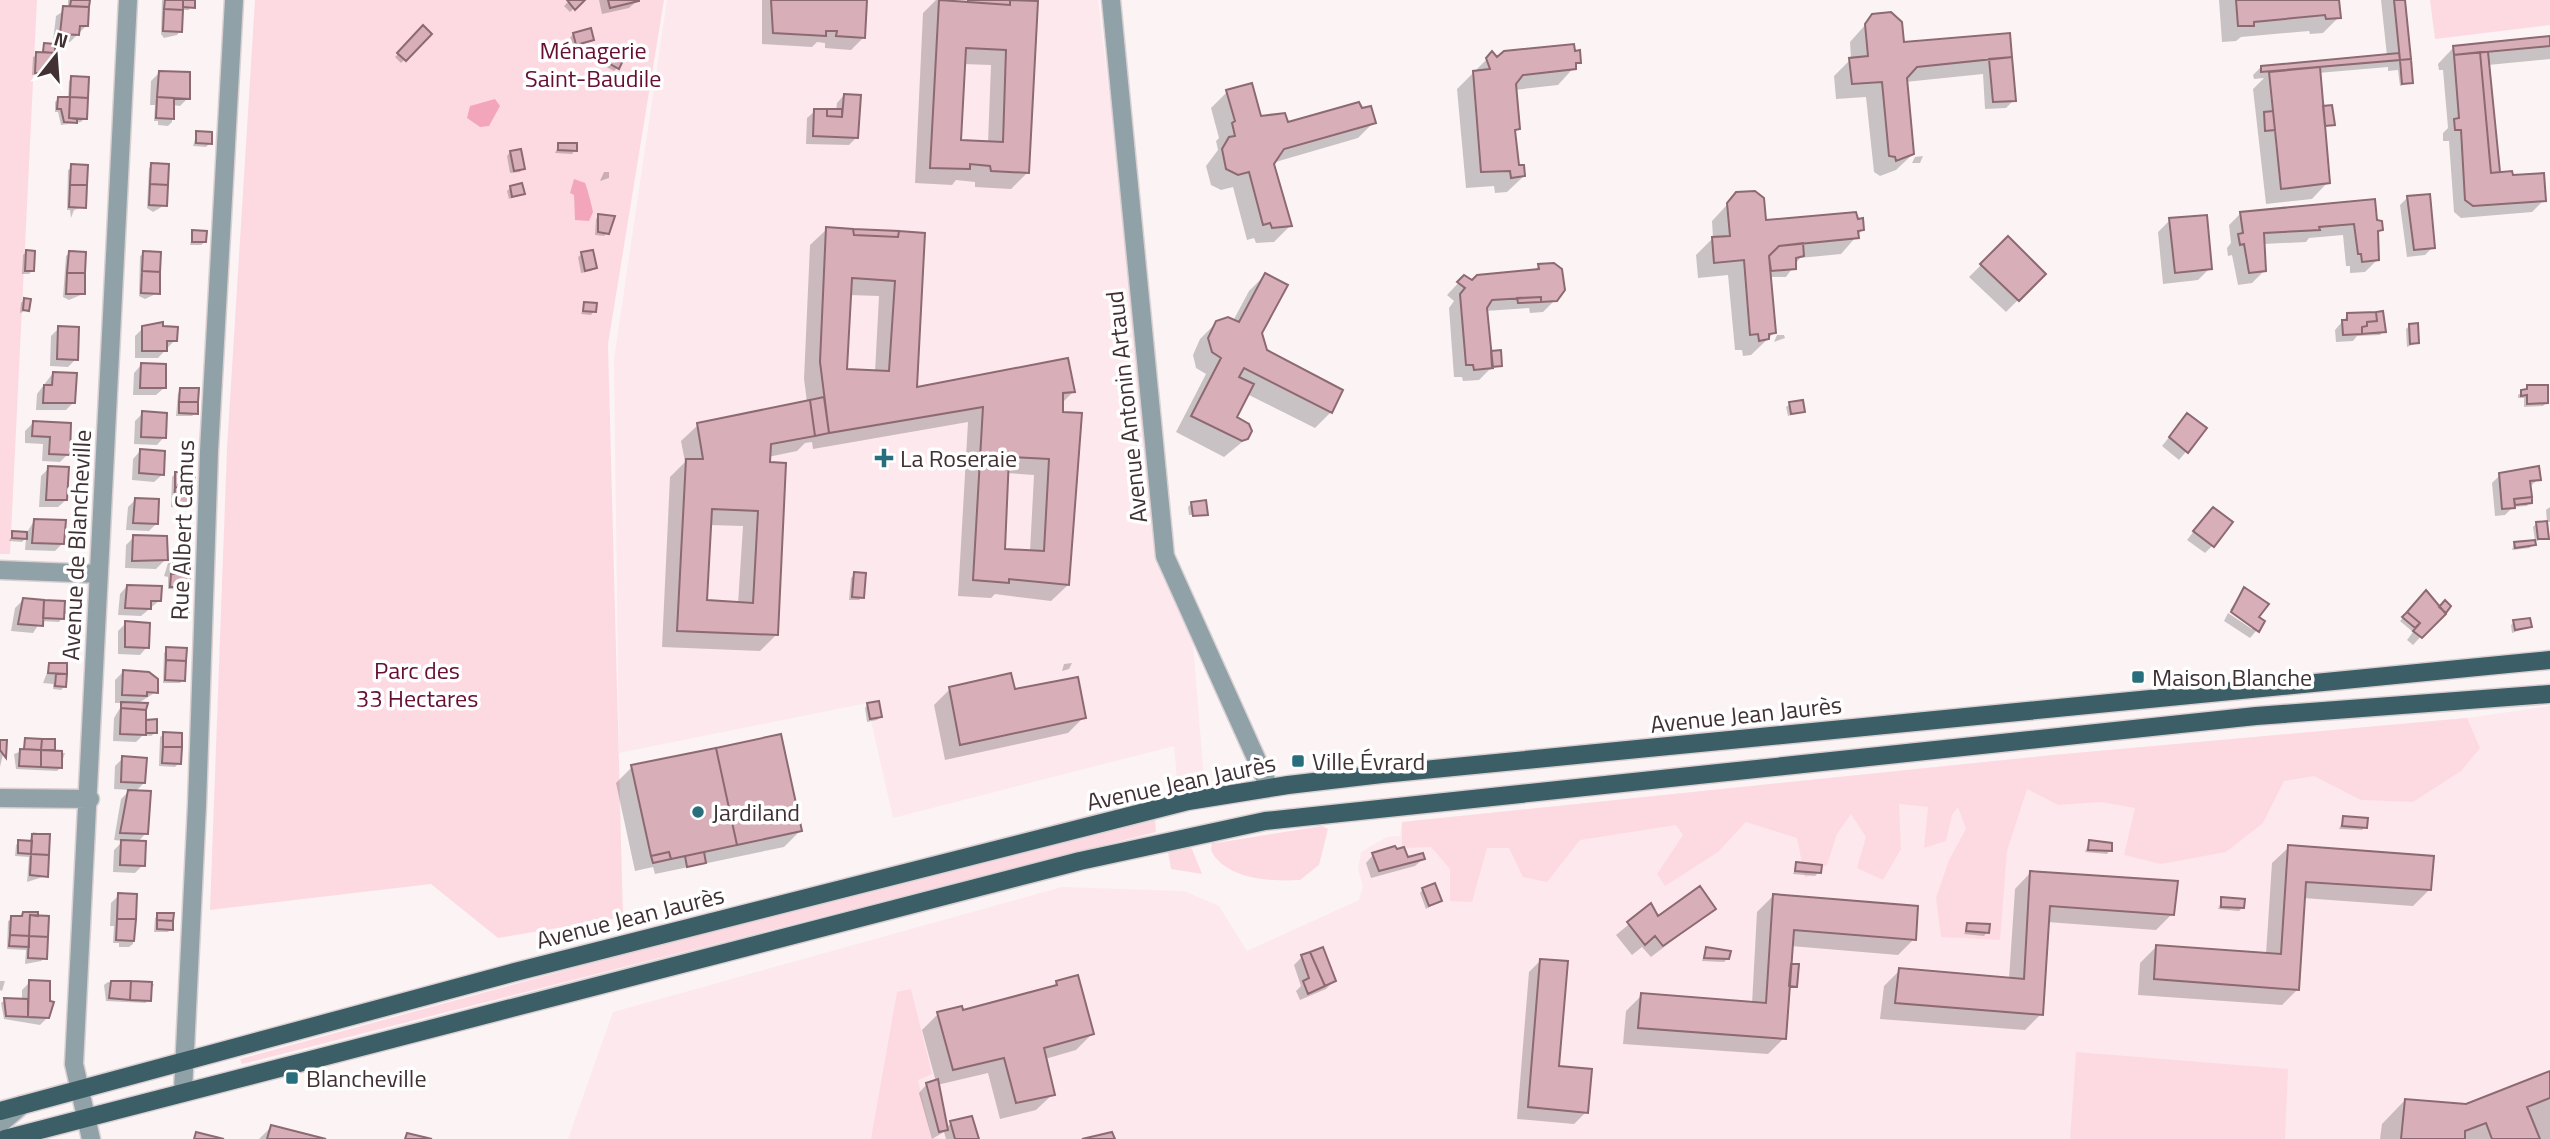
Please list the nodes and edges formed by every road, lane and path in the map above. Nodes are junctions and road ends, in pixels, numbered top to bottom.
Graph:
1 (128, 0) edge
2 (234, 0) edge
3 (1111, 0) edge
4 (0, 570) edge
5 (99, 574) junction
6 (2550, 660) edge
7 (2550, 694) edge
8 (1269, 788) junction
9 (0, 798) edge
10 (90, 799) junction
11 (183, 1062) junction
12 (78, 1091) junction
13 (183, 1091) junction
14 (22, 1105) junction
15 (0, 1111) edge
16 (85, 1117) junction
17 (0, 1124) edge
18 (5, 1139) edge
19 (90, 1139) edge

1 - 5 street, Avenue de Blancheville
2 - 11 street, Rue Albert Camus
3 - 8 street, Avenue Antonin Artaud
4 - 5 street
5 - 10 street, Avenue de Blancheville
6 - 8 main road, Avenue Jean Jaurès
7 - 13 main road
8 - 11 main road, Avenue Jean Jaurès
9 - 10 street
10 - 12 street, Avenue de Blancheville
11 - 12 main road, Avenue Jean Jaurès
11 - 13 street, Rue Albert Camus
12 - 14 main road, Avenue Jean Jaurès
12 - 16 street, Avenue de Blancheville
13 - 16 main road
14 - 15 main road, Avenue Jean Jaurès
14 - 17 street
16 - 18 main road
16 - 19 street, Avenue de Blancheville

